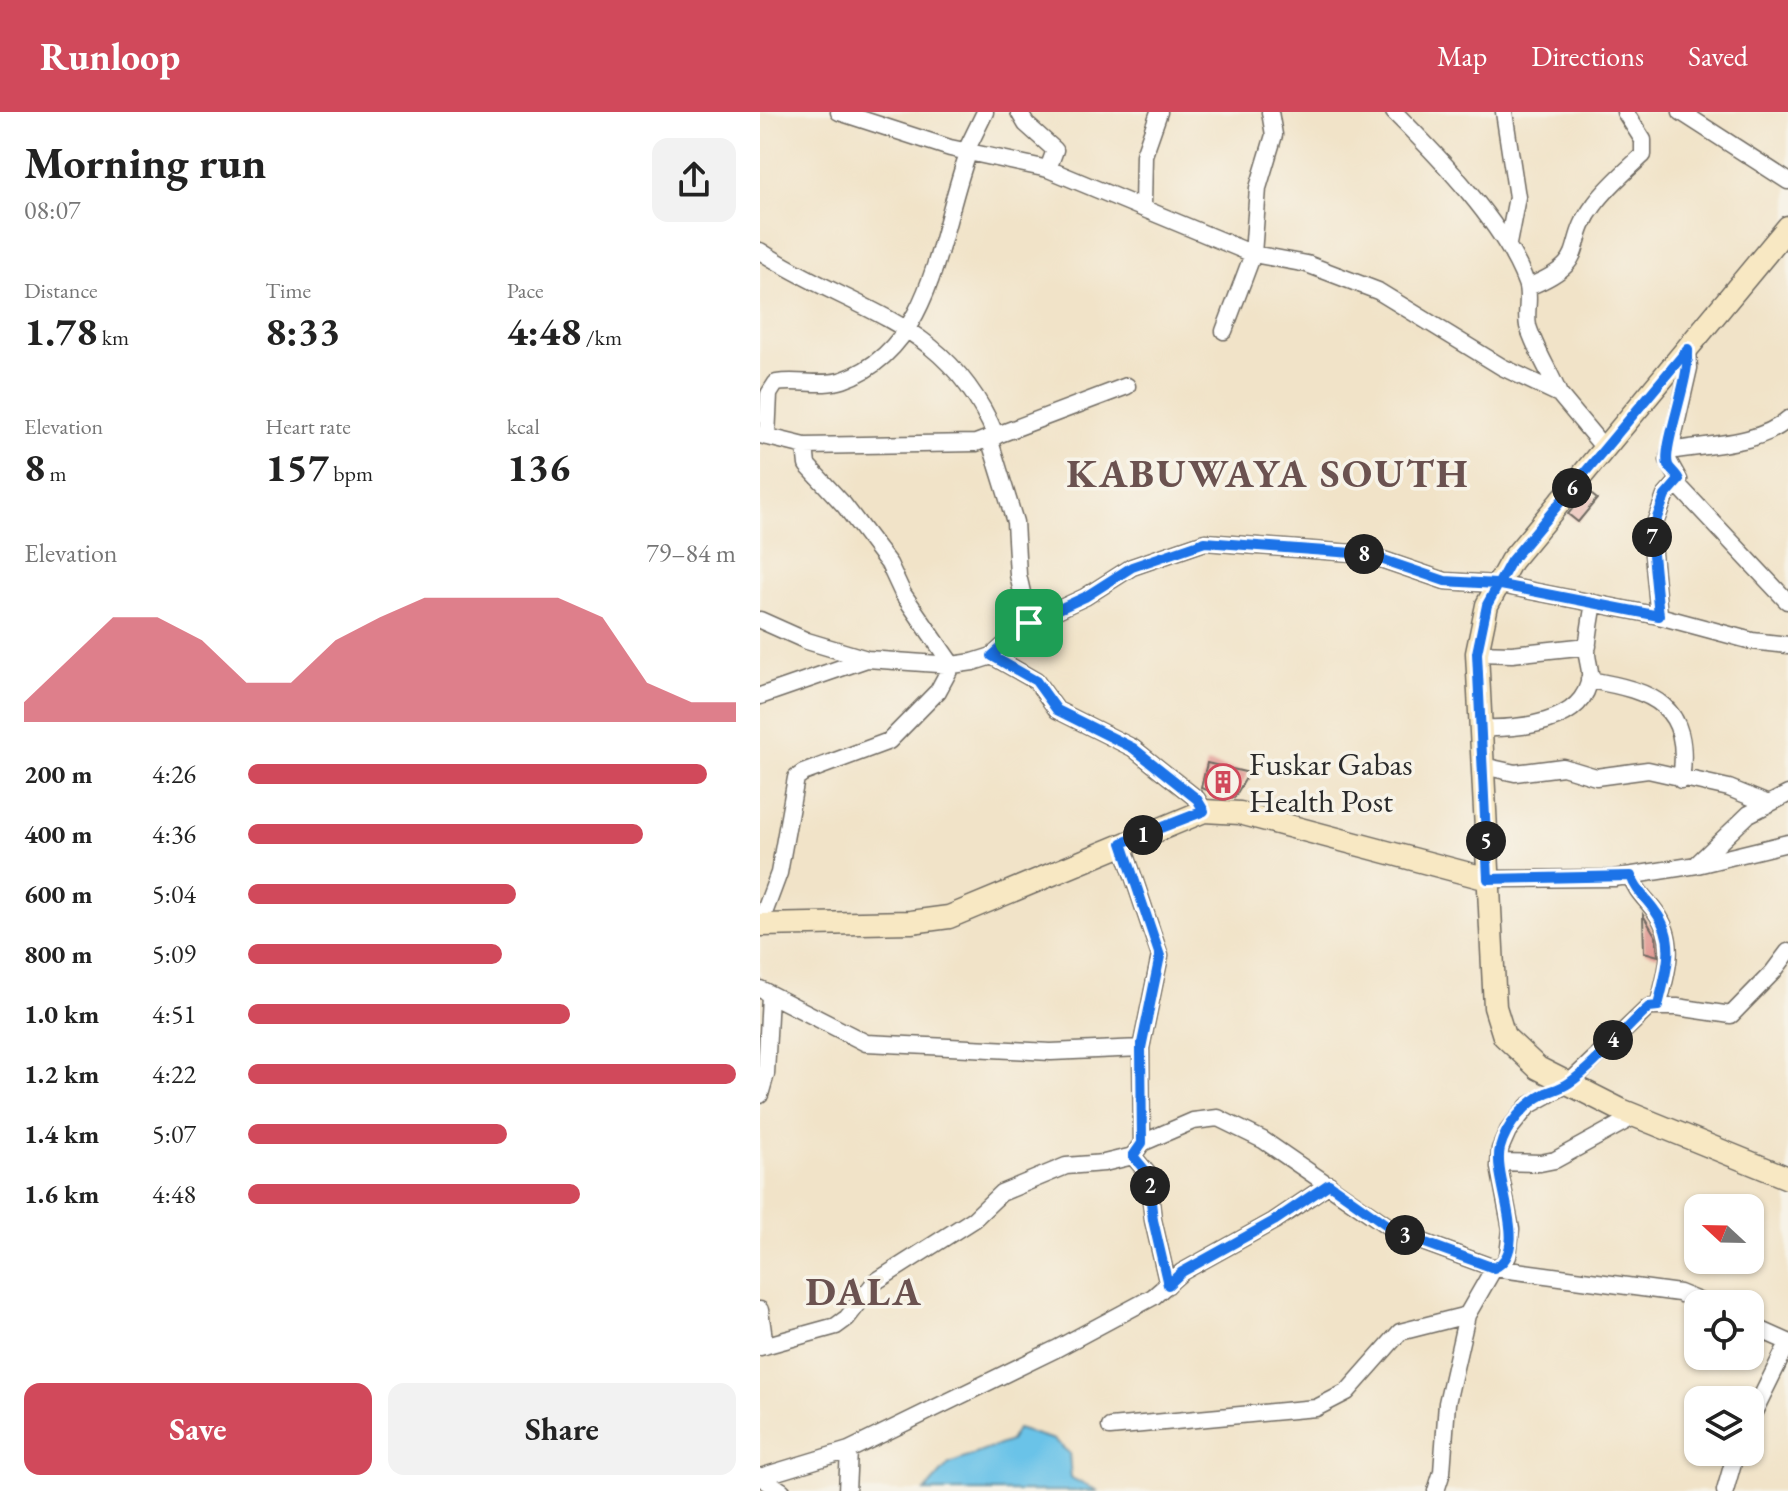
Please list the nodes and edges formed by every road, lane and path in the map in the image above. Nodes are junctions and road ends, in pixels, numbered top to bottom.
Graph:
1 (839, 112) edge
2 (985, 112) edge
3 (1019, 112) edge
4 (1159, 112) edge
5 (1270, 112) edge
6 (1394, 112) edge
7 (1504, 112) edge
8 (1625, 112) edge
9 (1681, 112) edge
10 (967, 151) junction
11 (1048, 169) junction
12 (1788, 181) edge
13 (1143, 207) junction
14 (1788, 227) edge
15 (1508, 244) junction
16 (760, 251) edge
17 (1253, 254) junction
18 (1528, 287) junction
19 (906, 328) junction
20 (1224, 331) dead end
21 (1688, 349) junction
22 (1127, 386) dead end
23 (1559, 394) junction
24 (1788, 419) edge
25 (763, 436) edge
26 (993, 437) junction
27 (805, 446) junction
28 (1604, 448) junction
29 (1670, 451) junction
30 (1677, 484) junction
31 (1496, 584) junction
32 (1787, 601) edge
33 (1594, 603) junction
34 (1659, 616) junction
35 (760, 620) edge
36 (1029, 623) junction
37 (1788, 645) edge
38 (1588, 646) junction
39 (1477, 653) junction
40 (992, 656) junction
41 (867, 659) junction
42 (952, 665) junction
43 (1589, 680) junction
44 (760, 696) edge
45 (1481, 728) junction
46 (1483, 766) junction
47 (1681, 780) junction
48 (1788, 794) edge
49 (1766, 803) junction
50 (1204, 811) junction
51 (1122, 843) junction
52 (1788, 843) edge
53 (1697, 865) junction
54 (1631, 876) junction
55 (1488, 879) junction
56 (760, 925) edge
57 (1788, 952) edge
58 (765, 992) edge
59 (1658, 1006) junction
60 (1141, 1048) junction
61 (763, 1073) edge
62 (1568, 1084) junction
63 (760, 1095) edge
64 (1635, 1116) junction
65 (1137, 1150) junction
66 (1500, 1162) junction
67 (1788, 1178) edge
68 (1329, 1184) junction
69 (1494, 1268) junction
70 (1168, 1285) junction
71 (1684, 1295) edge
72 (760, 1310) edge
73 (1467, 1315) junction
74 (1764, 1332) edge
75 (1788, 1343) edge
76 (763, 1346) edge
77 (1764, 1392) edge
78 (1110, 1427) dead end
79 (849, 1450) junction
80 (1732, 1466) edge
81 (760, 1477) edge
82 (782, 1491) edge
83 (847, 1491) edge
84 (1436, 1491) edge
85 (1725, 1491) edge

1 - 10 street
2 - 10 street
3 - 11 street
4 - 13 street
5 - 17 street
6 - 15 street
7 - 15 street
8 - 18 street
9 - 12 street
10 - 11 street
10 - 19 street
11 - 13 street
13 - 17 street
14 - 21 main road
15 - 18 street
16 - 19 street
17 - 20 street
17 - 23 street
18 - 23 street
19 - 25 street
19 - 26 street
21 - 28 main road
21 - 29 street
22 - 26 street
23 - 28 street
24 - 29 street
25 - 27 street
26 - 27 street
26 - 36 street
27 - 42 street
28 - 31 main road
29 - 30 street
30 - 32 street
30 - 34 street
31 - 33 street
31 - 36 street
31 - 39 main road
33 - 34 street
33 - 38 street
34 - 37 street
35 - 41 street
36 - 40 street
38 - 39 street
38 - 43 street
39 - 45 main road
40 - 42 street
40 - 50 street
41 - 42 street
41 - 44 street
42 - 56 street
43 - 45 street
43 - 47 street
45 - 46 main road
46 - 47 street
46 - 55 main road
47 - 49 street
48 - 49 street
49 - 53 street
50 - 51 main road
50 - 55 main road
51 - 56 main road
51 - 60 street
52 - 53 street
53 - 54 street
54 - 55 street
54 - 59 street
55 - 62 main road
57 - 59 street
58 - 60 street
58 - 61 street
59 - 62 street
60 - 65 street
61 - 63 street
62 - 64 main road
62 - 66 street
64 - 66 street
64 - 67 main road
65 - 68 street
65 - 70 street
65 - 76 street
66 - 69 street
68 - 69 street
68 - 70 street
69 - 71 street
69 - 73 street
70 - 79 street
72 - 76 street
73 - 78 street
73 - 84 street
74 - 75 street
75 - 77 street
79 - 81 street
79 - 83 street
80 - 85 street
81 - 82 street

